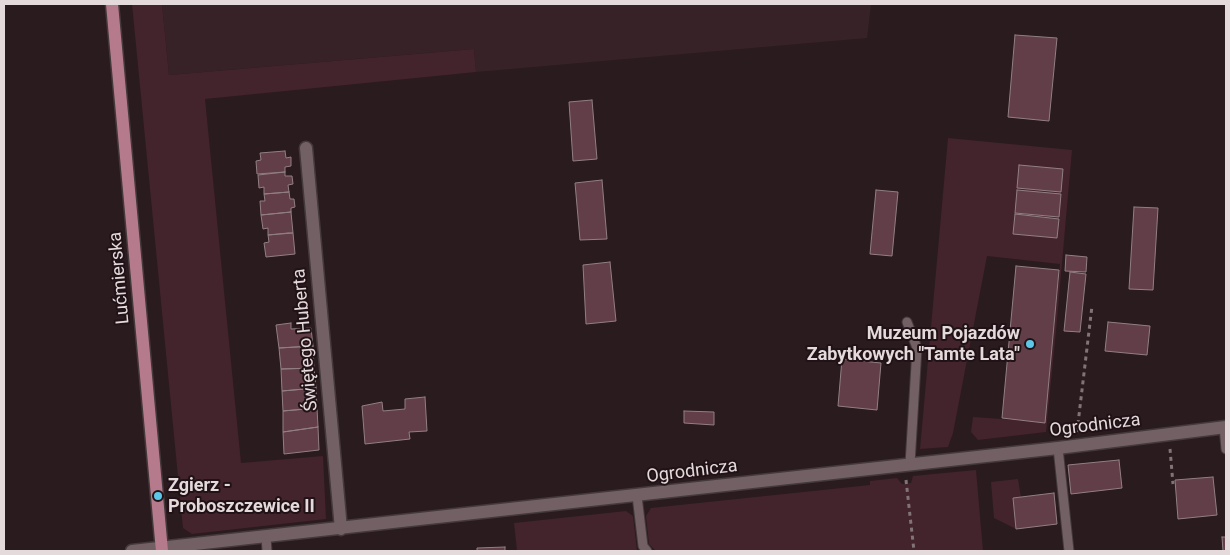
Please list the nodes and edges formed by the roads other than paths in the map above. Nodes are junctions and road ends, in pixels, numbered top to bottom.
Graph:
1 (112, 4) edge
2 (306, 148) dead end
3 (907, 322) dead end
4 (1225, 427) edge
5 (1058, 448) junction
6 (1226, 449) edge
7 (908, 464) junction
8 (637, 496) junction
9 (341, 529) junction
10 (266, 537) junction
11 (162, 550) edge
12 (645, 550) edge
13 (132, 551) edge
14 (267, 551) edge
15 (1069, 551) edge

1 - 11 main road, Lućmierska
2 - 9 street, Świętego Huberta
3 - 7 lane
4 - 5 street, Ogrodnicza
4 - 6 lane
5 - 7 street, Ogrodnicza
5 - 15 lane
7 - 8 street, Ogrodnicza
8 - 9 street, Ogrodnicza
8 - 12 lane
9 - 10 street, Ogrodnicza
10 - 11 street, Ogrodnicza
10 - 14 lane
11 - 13 street, Ogrodnicza

